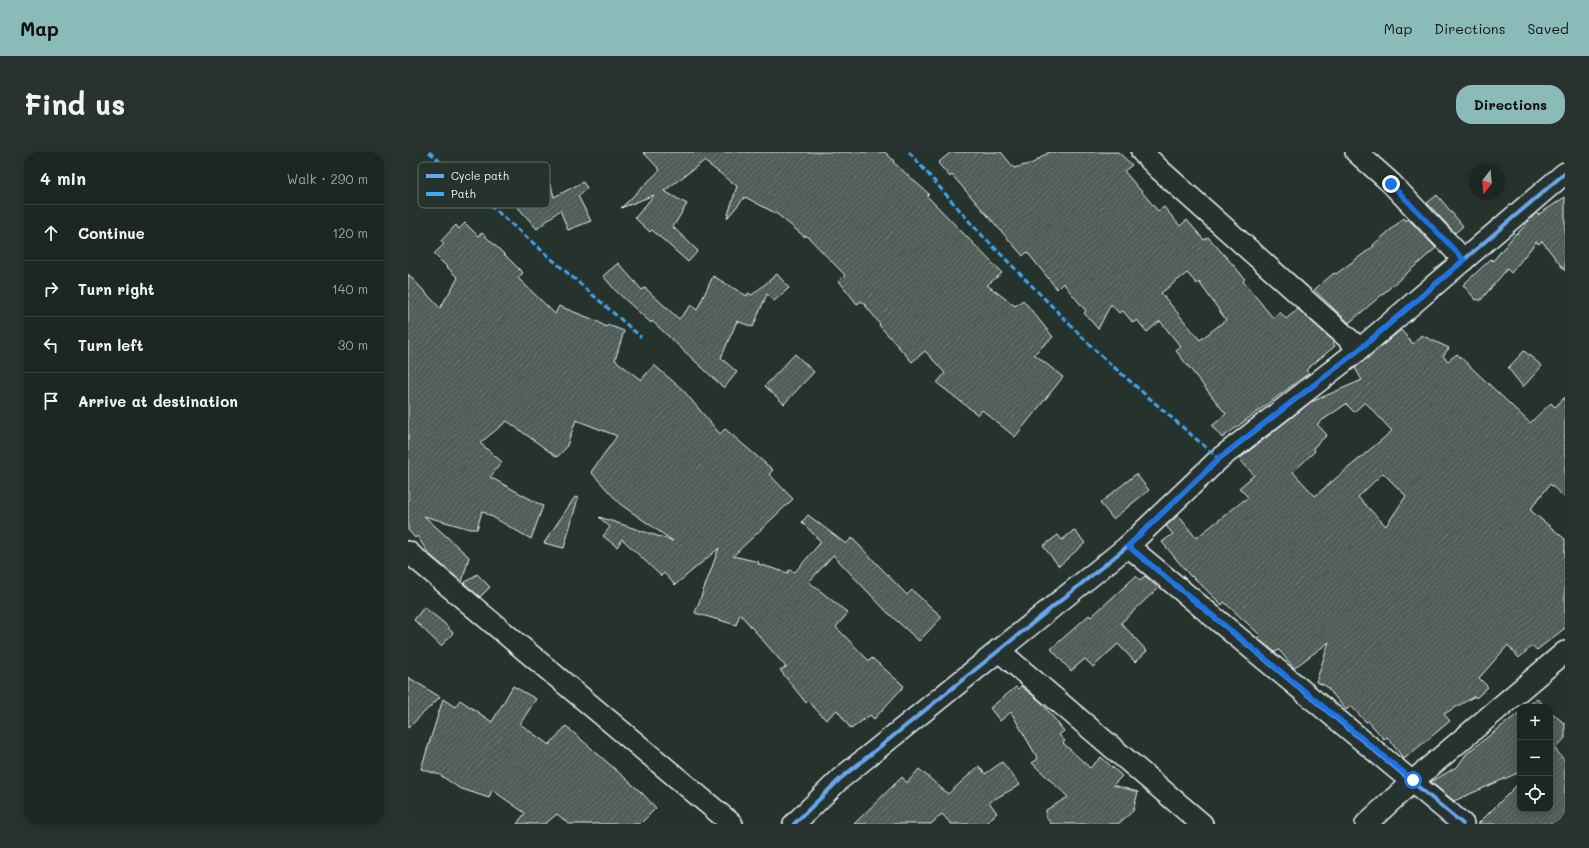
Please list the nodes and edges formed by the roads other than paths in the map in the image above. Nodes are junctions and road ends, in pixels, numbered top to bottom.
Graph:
1 (1142, 152) edge
2 (1356, 152) edge
3 (1565, 173) edge
4 (1464, 260) junction
5 (1360, 349) junction
6 (1128, 546) junction
7 (408, 552) edge
8 (998, 650) junction
9 (1565, 652) edge
10 (1413, 780) junction
11 (732, 824) edge
12 (794, 824) edge
13 (1202, 824) edge
14 (1366, 824) edge
15 (1463, 824) edge

1 - 5 street
2 - 4 street
3 - 4 street
4 - 5 street
5 - 6 street
6 - 8 street
6 - 10 street
7 - 11 street
8 - 12 street
8 - 13 street
9 - 10 street
10 - 14 street
10 - 15 street

